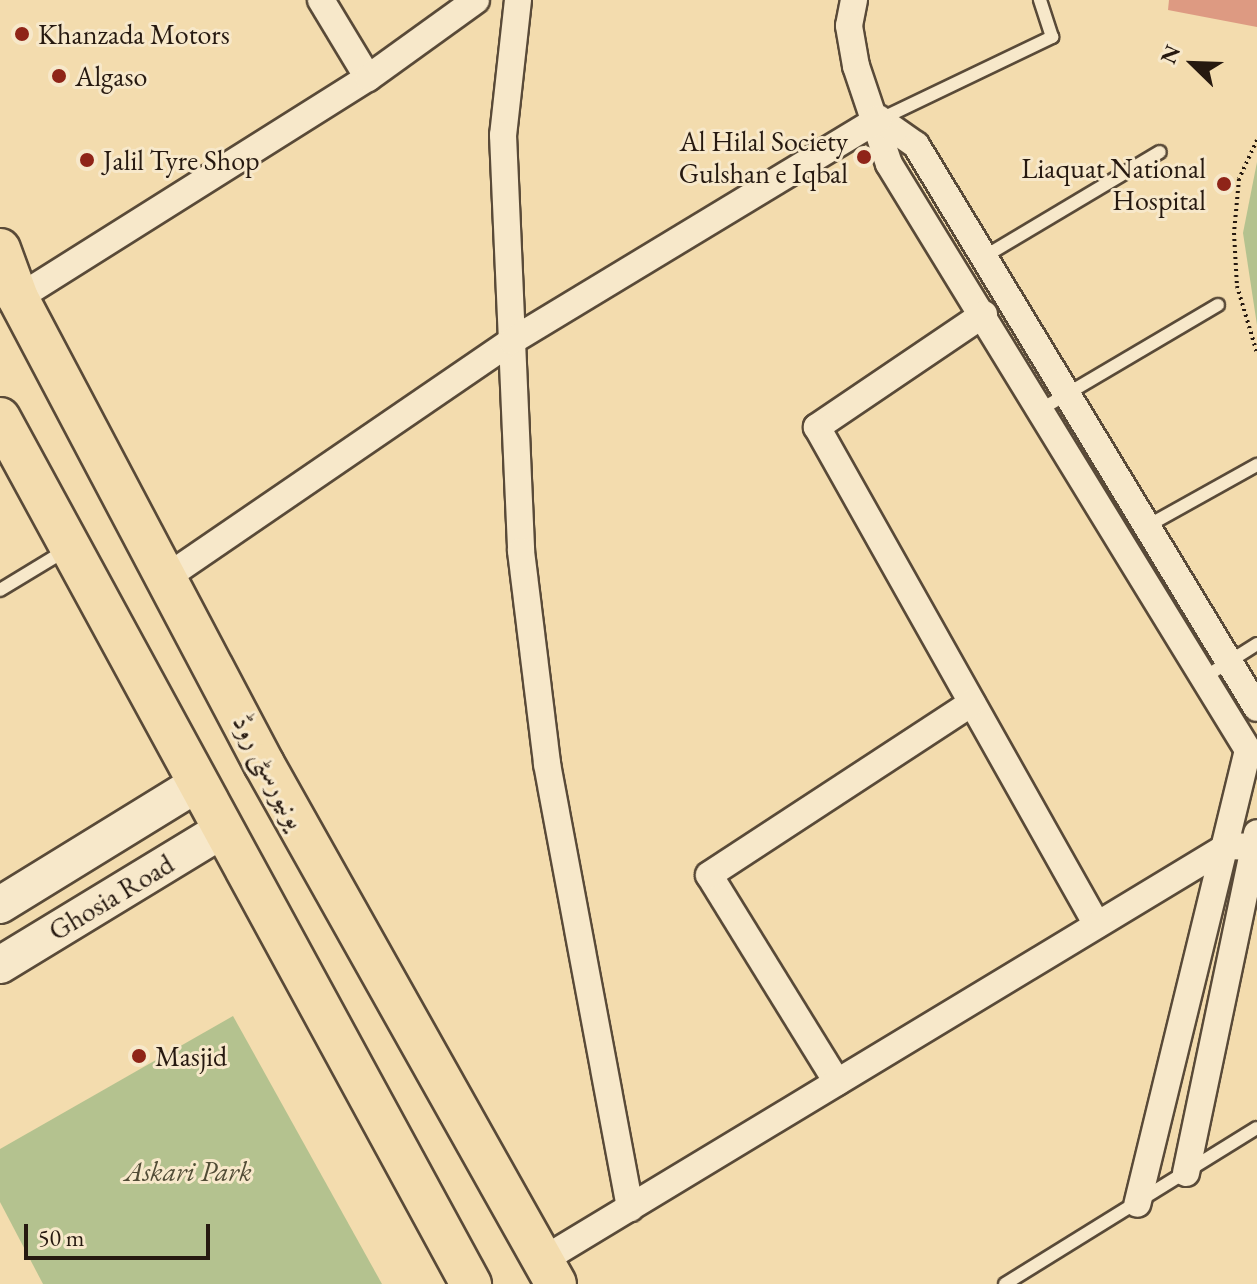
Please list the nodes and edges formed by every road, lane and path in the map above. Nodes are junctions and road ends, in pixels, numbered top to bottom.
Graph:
1 (321, 0) edge
2 (476, 0) edge
3 (518, 0) edge
4 (854, 0) edge
5 (1040, 0) edge
6 (368, 78) junction
7 (879, 119) junction
8 (1257, 140) edge
9 (1160, 152) dead end
10 (0, 249) edge
11 (987, 255) junction
12 (18, 298) junction
13 (1218, 305) dead end
14 (984, 314) junction
15 (512, 341) junction
16 (1257, 353) edge
17 (1069, 391) junction
18 (1043, 408) junction
19 (1, 422) edge
20 (1257, 465) edge
21 (1149, 525) junction
22 (70, 547) junction
23 (167, 577) junction
24 (0, 590) edge
25 (1257, 644) edge
26 (1218, 668) junction
27 (972, 703) junction
28 (1257, 708) edge
29 (197, 784) junction
30 (222, 830) junction
31 (1256, 840) edge
32 (1228, 846) junction
33 (0, 905) edge
34 (1097, 925) junction
35 (0, 965) edge
36 (837, 1082) junction
37 (1257, 1128) edge
38 (1186, 1173) junction
39 (1137, 1204) junction
40 (630, 1208) junction
41 (549, 1272) edge
42 (471, 1284) edge
43 (1005, 1284) edge

1 - 6 street
2 - 6 street
3 - 15 street
4 - 7 street
5 - 7 lane
6 - 12 street
7 - 11 street
7 - 14 street
7 - 15 street
8 - 16 path
9 - 11 lane
10 - 12 main road, یونیورسٹی روڈ
11 - 17 street
12 - 23 main road, یونیورسٹی روڈ
13 - 17 lane
14 - 18 street
14 - 27 street
15 - 23 street
15 - 40 street
17 - 18 lane
17 - 21 street
18 - 26 street
19 - 22 main road
20 - 21 lane
21 - 26 street
22 - 24 lane
22 - 29 main road
23 - 41 main road, یونیورسٹی روڈ
25 - 26 lane
26 - 28 street
26 - 32 street
27 - 34 street
27 - 36 street
29 - 30 main road
29 - 33 main road
30 - 35 main road, Ghosia Road
30 - 42 main road
31 - 32 street
31 - 38 street
32 - 34 street
32 - 39 street
34 - 36 street
36 - 40 street
37 - 38 lane
38 - 39 lane
39 - 43 lane
40 - 41 street

